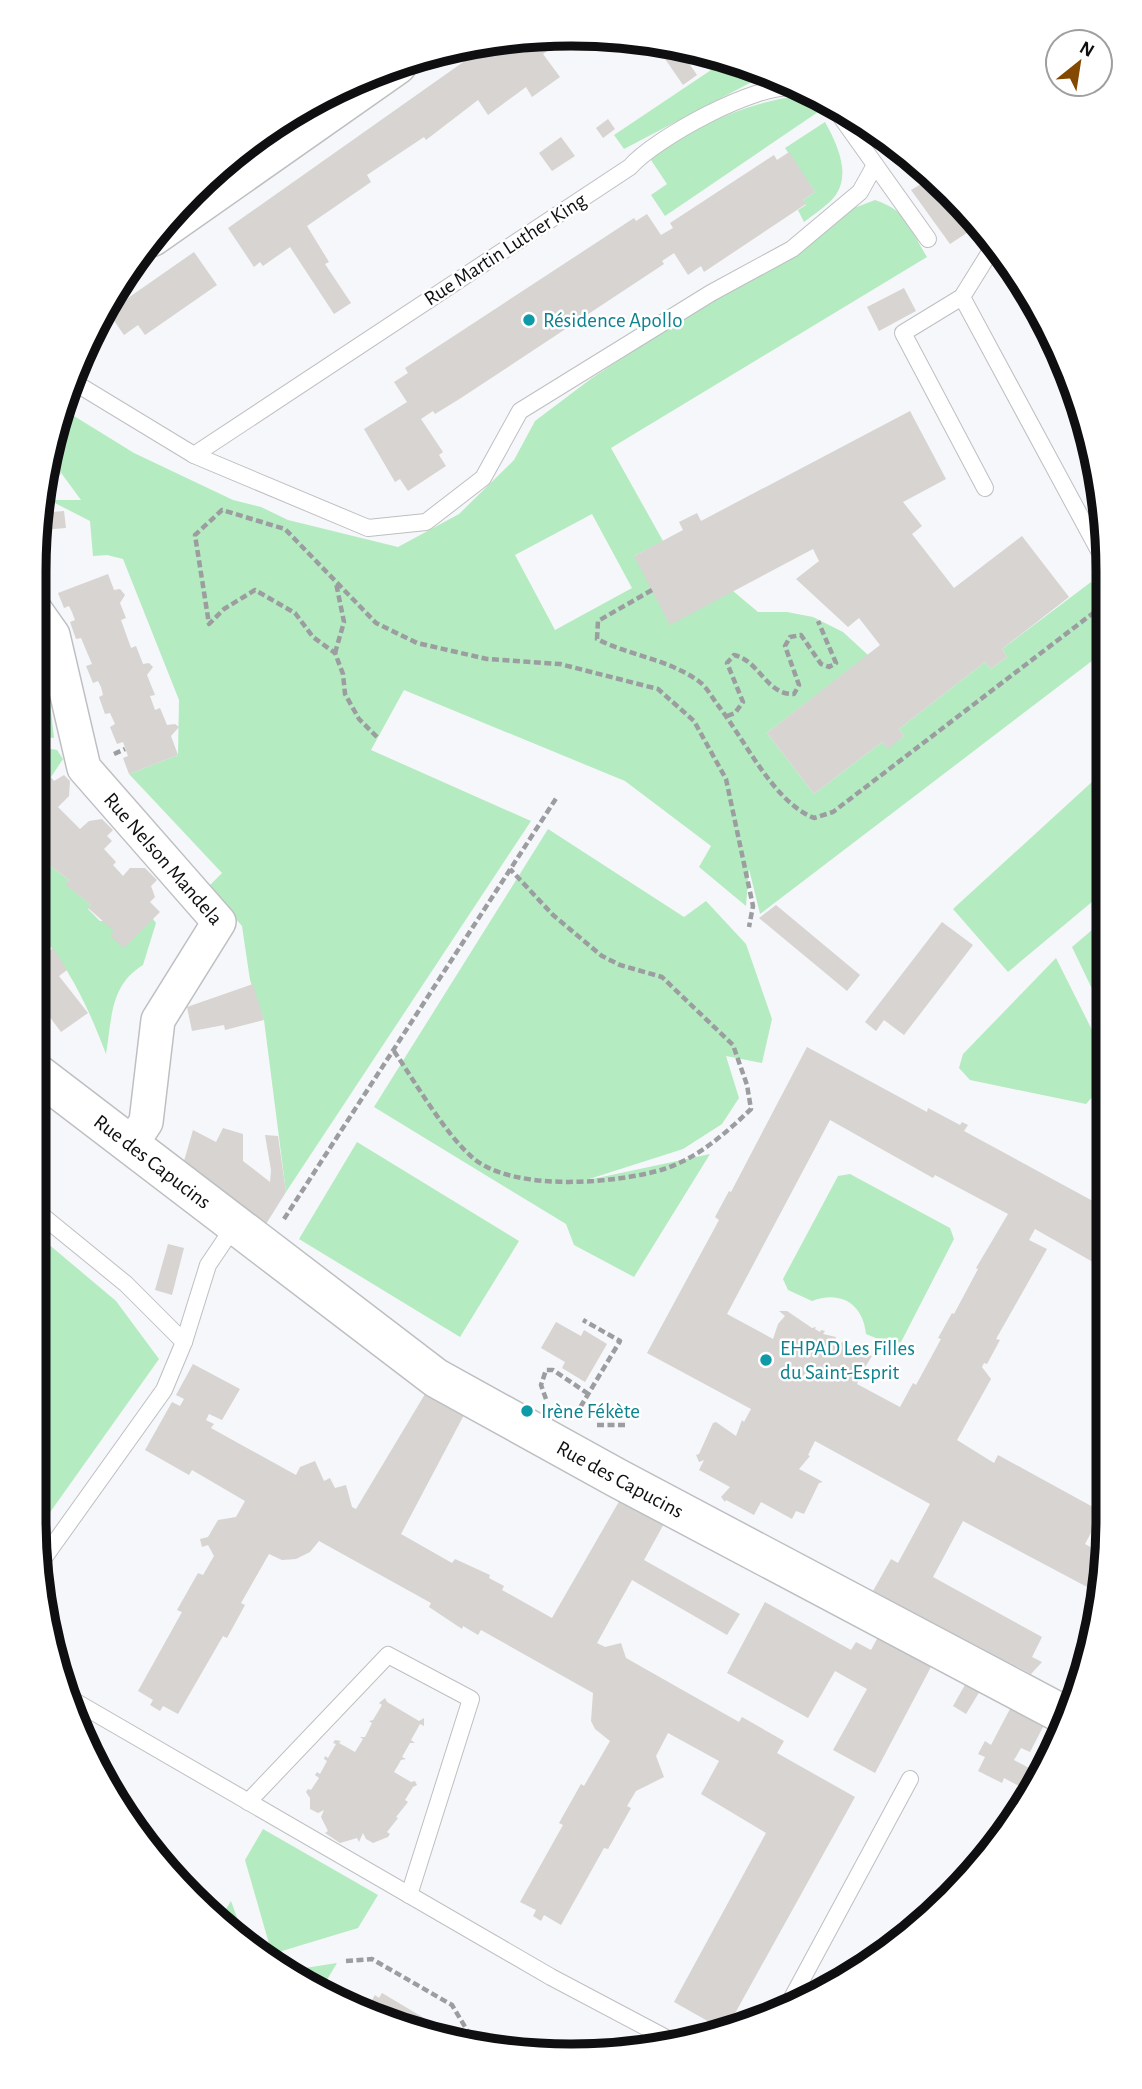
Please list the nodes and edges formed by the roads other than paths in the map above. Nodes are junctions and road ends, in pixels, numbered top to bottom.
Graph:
1 (362, 90) edge
2 (780, 90) edge
3 (844, 122) edge
4 (875, 165) junction
5 (187, 212) edge
6 (928, 239) dead end
7 (989, 253) edge
8 (962, 298) junction
9 (80, 386) edge
10 (194, 456) junction
11 (985, 488) dead end
12 (1095, 544) edge
13 (46, 625) edge
14 (46, 1080) edge
15 (130, 1146) junction
16 (46, 1219) edge
17 (234, 1225) junction
18 (184, 1342) junction
19 (47, 1554) edge
20 (80, 1704) edge
21 (1059, 1712) edge
22 (910, 1779) dead end
23 (248, 1802) junction
24 (409, 1895) junction
25 (795, 1993) edge
26 (661, 2035) edge

1 - 5 street
2 - 10 lane, Rue Martin Luther King
3 - 4 lane, Rue Martin Luther King
4 - 6 lane, Rue Martin Luther King
4 - 10 lane
7 - 8 lane
8 - 11 lane
8 - 12 lane
9 - 10 lane
13 - 15 street, Rue Nelson Mandela
14 - 15 street, Rue des Capucins
15 - 17 street, Rue des Capucins
16 - 18 lane
17 - 18 lane
17 - 21 street, Rue des Capucins
18 - 19 lane
20 - 23 lane
22 - 25 lane
23 - 24 lane
23 - 24 lane
24 - 26 lane

